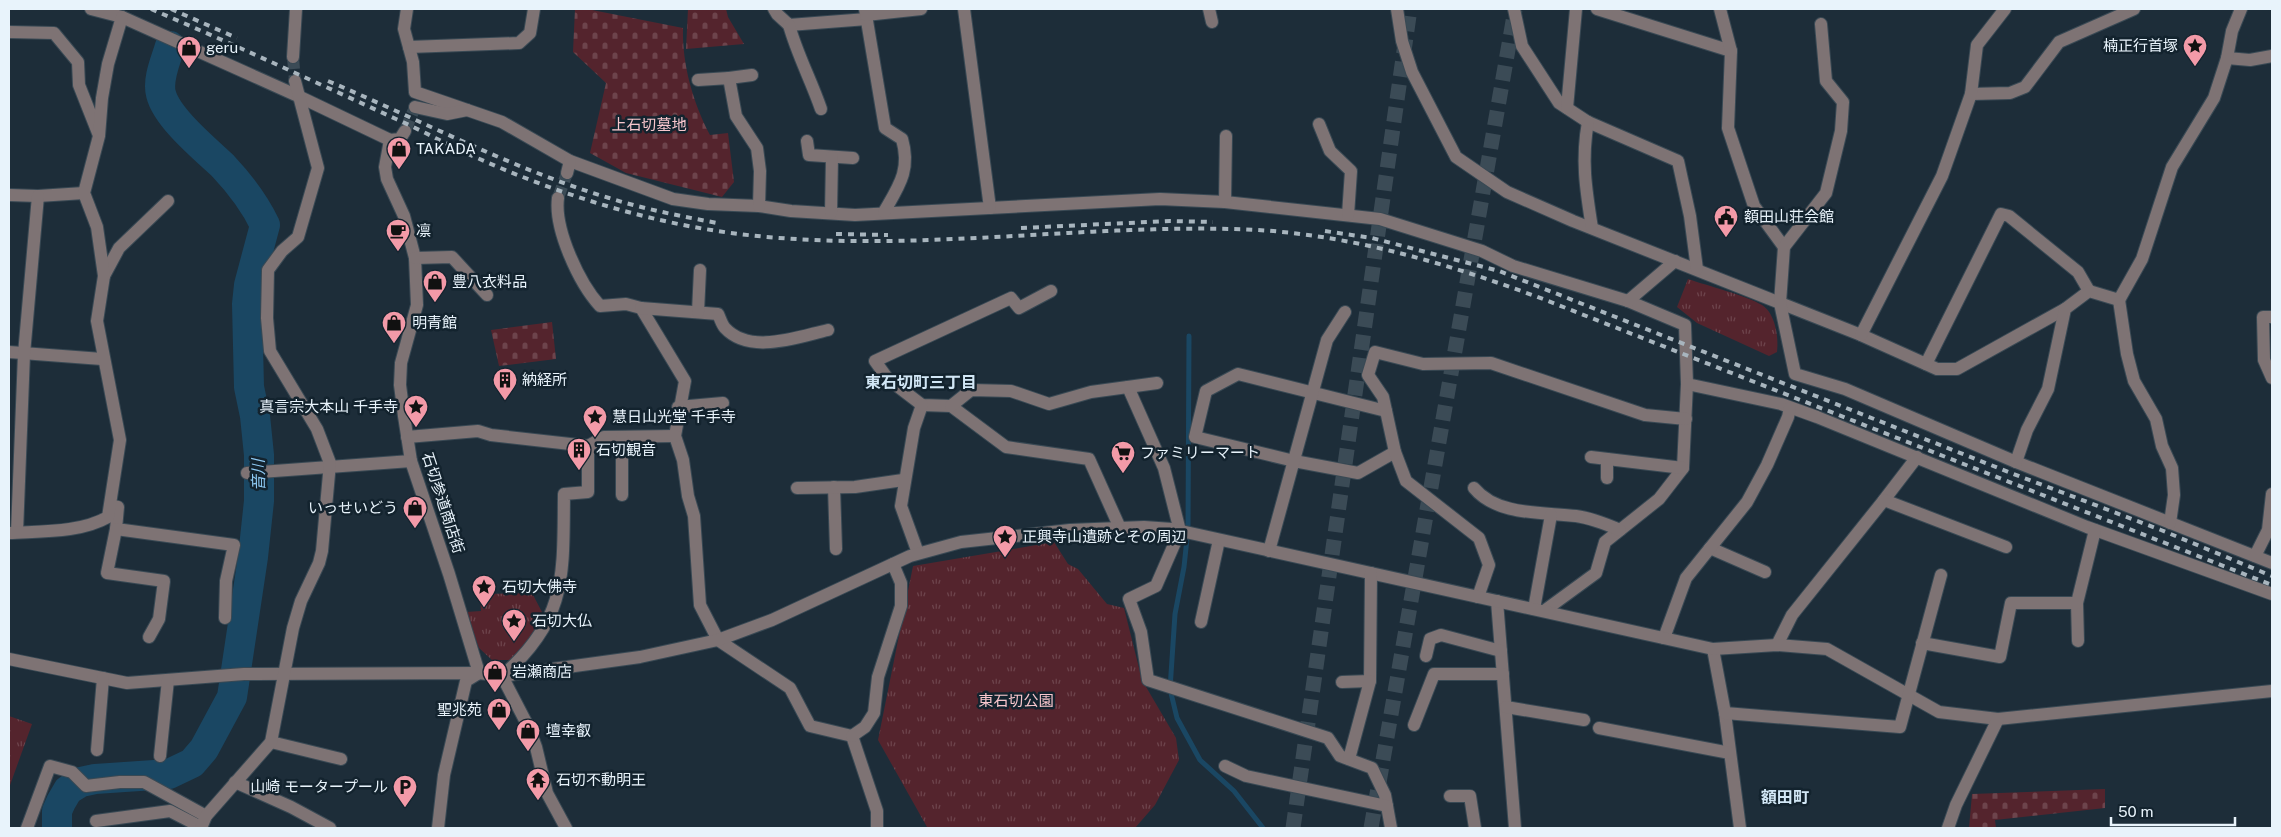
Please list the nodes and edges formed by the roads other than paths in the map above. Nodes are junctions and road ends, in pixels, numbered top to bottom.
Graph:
1 (91, 9) edge
2 (296, 9) edge
3 (407, 9) edge
4 (534, 9) edge
5 (774, 9) edge
6 (922, 9) edge
7 (964, 9) edge
8 (1209, 9) edge
9 (1397, 9) edge
10 (1514, 9) edge
11 (1576, 9) edge
12 (1597, 9) edge
13 (1720, 9) edge
14 (2005, 9) edge
15 (2134, 9) edge
16 (2241, 9) edge
17 (866, 14) edge
18 (122, 17) junction
19 (1212, 22) dead end
20 (1821, 24) dead end
21 (789, 25) junction
22 (9, 32) edge
23 (409, 47) junction
24 (1731, 51) junction
25 (2272, 56) edge
26 (293, 57) tunnel mouth
27 (2227, 58) junction
28 (752, 75) dead end
29 (728, 78) junction
30 (698, 80) dead end
31 (295, 81) tunnel mouth
32 (1971, 94) junction
33 (298, 96) junction
34 (415, 107) dead end
35 (1567, 108) junction
36 (821, 109) dead end
37 (470, 110) junction
38 (1588, 122) junction
39 (1319, 124) dead end
40 (405, 131) tunnel mouth
41 (99, 136) junction
42 (1226, 136) dead end
43 (390, 140) junction
44 (807, 142) dead end
45 (832, 158) junction
46 (853, 158) dead end
47 (570, 161) junction
48 (567, 173) tunnel mouth
49 (84, 193) junction
50 (9, 195) edge
51 (38, 196) junction
52 (558, 198) tunnel mouth
53 (168, 201) dead end
54 (1225, 202) junction
55 (759, 206) junction
56 (990, 208) junction
57 (884, 212) junction
58 (831, 213) junction
59 (1348, 215) junction
60 (1592, 228) junction
61 (1784, 247) junction
62 (416, 258) junction
63 (1674, 260) junction
64 (1697, 269) junction
65 (700, 270) dead end
66 (104, 276) junction
67 (1051, 291) dead end
68 (2089, 291) junction
69 (487, 295) dead end
70 (2119, 300) junction
71 (1628, 301) junction
72 (1780, 303) junction
73 (641, 308) junction
74 (2065, 309) junction
75 (698, 312) junction
76 (1345, 312) dead end
77 (2272, 317) edge
78 (828, 330) dead end
79 (1861, 334) junction
80 (9, 352) edge
81 (24, 354) junction
82 (102, 358) junction
83 (1926, 364) junction
84 (2272, 378) edge
85 (1157, 382) dead end
86 (1687, 384) junction
87 (1128, 387) junction
88 (1313, 392) junction
89 (723, 403) dead end
90 (922, 405) junction
91 (951, 406) junction
92 (678, 407) junction
93 (1790, 408) junction
94 (1386, 411) junction
95 (1686, 419) junction
96 (674, 436) junction
97 (407, 437) junction
98 (622, 437) junction
99 (588, 446) junction
100 (1395, 452) junction
101 (1917, 457) junction
102 (1591, 458) dead end
103 (1608, 459) junction
104 (411, 461) junction
105 (1294, 461) junction
106 (2016, 462) junction
107 (330, 468) junction
108 (1683, 468) junction
109 (247, 473) dead end
110 (1607, 478) dead end
111 (903, 480) junction
112 (834, 487) junction
113 (797, 488) dead end
114 (1474, 488) dead end
115 (622, 494) dead end
116 (2272, 494) edge
117 (1884, 500) junction
118 (110, 506) junction
119 (1552, 515) junction
120 (2170, 522) junction
121 (1120, 528) junction
122 (116, 529) junction
123 (1620, 530) junction
124 (2095, 530) junction
125 (1180, 531) junction
126 (13, 532) edge
127 (1219, 540) junction
128 (2006, 547) dead end
129 (1710, 548) junction
130 (836, 549) dead end
131 (1269, 551) junction
132 (918, 554) junction
133 (2255, 556) junction
134 (2272, 563) edge
135 (893, 564) junction
136 (1765, 572) dead end
137 (1371, 573) junction
138 (1940, 576) dead end
139 (2272, 594) edge
140 (1478, 597) junction
141 (1497, 601) junction
142 (2077, 603) junction
143 (1539, 610) junction
144 (225, 618) dead end
145 (1201, 622) dead end
146 (148, 637) dead end
147 (1664, 638) junction
148 (718, 640) junction
149 (2078, 641) dead end
150 (1922, 643) junction
151 (1777, 646) junction
152 (1713, 649) junction
153 (1501, 651) junction
154 (1426, 656) dead end
155 (9, 659) edge
156 (478, 673) junction
157 (284, 674) junction
158 (1503, 674) junction
159 (502, 676) junction
160 (103, 678) junction
161 (168, 680) junction
162 (1370, 681) junction
163 (1342, 682) dead end
164 (2272, 691) edge
165 (1908, 694) junction
166 (1506, 707) junction
167 (1725, 714) junction
168 (1998, 718) junction
169 (1584, 720) dead end
170 (1414, 724) dead end
171 (1599, 728) dead end
172 (852, 736) junction
173 (271, 742) junction
174 (97, 750) dead end
175 (1730, 753) junction
176 (160, 756) dead end
177 (341, 759) dead end
178 (1348, 759) junction
179 (1225, 766) dead end
180 (235, 782) junction
181 (1450, 796) dead end
182 (1387, 806) junction
183 (96, 821) dead end
184 (203, 824) edge
185 (27, 828) edge
186 (330, 828) edge
187 (438, 828) edge
188 (566, 828) edge
189 (877, 828) edge
190 (1391, 828) edge
191 (1475, 828) edge
192 (1515, 828) edge
193 (1740, 828) edge
194 (1948, 828) edge

1 - 18 street
2 - 26 street
3 - 23 street
4 - 23 street
5 - 21 street
6 - 17 street
7 - 56 street
8 - 19 street
9 - 60 street
10 - 35 street
11 - 35 street
12 - 24 street
13 - 24 street
14 - 32 street
15 - 32 street
16 - 27 street
17 - 21 street
17 - 57 street
18 - 33 street
18 - 41 street
20 - 61 street
21 - 36 street
22 - 41 street
23 - 37 street
24 - 61 street
25 - 27 street
27 - 70 street
28 - 29 street
29 - 30 street
29 - 55 street
31 - 33 street
32 - 79 street
33 - 43 street
33 - 107 street
34 - 37 street
35 - 38 street
37 - 47 street
38 - 60 street
38 - 64 street
39 - 59 street
40 - 43 street
41 - 49 street
42 - 54 street
43 - 62 street, 石切参道商店街
44 - 45 street
45 - 46 street
45 - 58 street
47 - 48 street
47 - 55 street
49 - 51 street
49 - 66 street
50 - 51 street
51 - 81 street
52 - 73 street
53 - 66 street
54 - 56 street
54 - 59 street
55 - 58 street
56 - 57 street
57 - 58 street
59 - 71 street
60 - 63 street
61 - 72 street
62 - 69 street
62 - 97 street, 石切参道商店街
63 - 64 street
63 - 71 street
64 - 72 street
65 - 75 street
66 - 82 street
67 - 90 street
68 - 70 street
68 - 74 street
68 - 83 street
70 - 120 street
71 - 86 street
72 - 79 street
72 - 106 street
73 - 75 street
73 - 92 street
74 - 83 street
74 - 106 street
75 - 78 street
76 - 88 street
77 - 84 street
79 - 83 street
80 - 81 street
81 - 82 street
81 - 126 street
82 - 118 street
85 - 87 street
86 - 93 street
86 - 95 street
87 - 91 street
87 - 125 street
88 - 94 street
88 - 105 street
88 - 105 street
89 - 92 street
90 - 91 street
90 - 111 street
91 - 121 street
92 - 96 street
93 - 101 street
93 - 129 street
94 - 95 street
94 - 100 street
95 - 108 street
96 - 98 street
96 - 148 street
97 - 99 street
97 - 104 street, 石切参道商店街
98 - 99 street
98 - 115 street
99 - 159 street
100 - 105 street
100 - 140 street
101 - 117 street
101 - 124 street
102 - 103 street
103 - 108 street
103 - 110 street
104 - 107 street
104 - 156 street, 石切参道商店街
105 - 131 street
106 - 120 street
107 - 109 street
107 - 157 street
108 - 123 street
111 - 112 street
111 - 132 street
112 - 113 street
112 - 130 street
114 - 119 street
116 - 133 street
117 - 128 street
117 - 151 street
118 - 122 street
118 - 126 street
119 - 123 street
119 - 143 street
120 - 133 street
121 - 125 street
121 - 132 street
122 - 144 street
122 - 146 street
123 - 143 street
124 - 139 street
124 - 142 street
125 - 127 street
125 - 178 street
127 - 131 street
127 - 145 street
129 - 136 street
129 - 147 street
131 - 137 street
132 - 135 street
133 - 134 street
135 - 148 street
135 - 172 street
137 - 140 street
137 - 162 street
138 - 150 street
140 - 141 street
141 - 143 street
141 - 153 street
142 - 149 street
142 - 150 street
143 - 147 street
147 - 152 street
148 - 159 street
148 - 172 street
150 - 165 street
151 - 152 street
151 - 165 street
152 - 167 street
153 - 154 street
153 - 158 street
155 - 160 street
156 - 157 street
156 - 159 street
156 - 187 street
157 - 161 street
157 - 173 street
158 - 166 street
158 - 170 street
159 - 188 street
160 - 161 street
160 - 174 street
161 - 176 street
162 - 163 street
162 - 178 street
164 - 168 street
165 - 167 street
165 - 168 street
166 - 169 street
166 - 192 street
167 - 175 street
168 - 194 street
171 - 175 street
172 - 189 street
173 - 177 street
173 - 180 street
175 - 193 street
178 - 182 street
179 - 182 street
180 - 184 street
180 - 186 street
181 - 191 street
182 - 190 street
183 - 184 street
184 - 185 street

